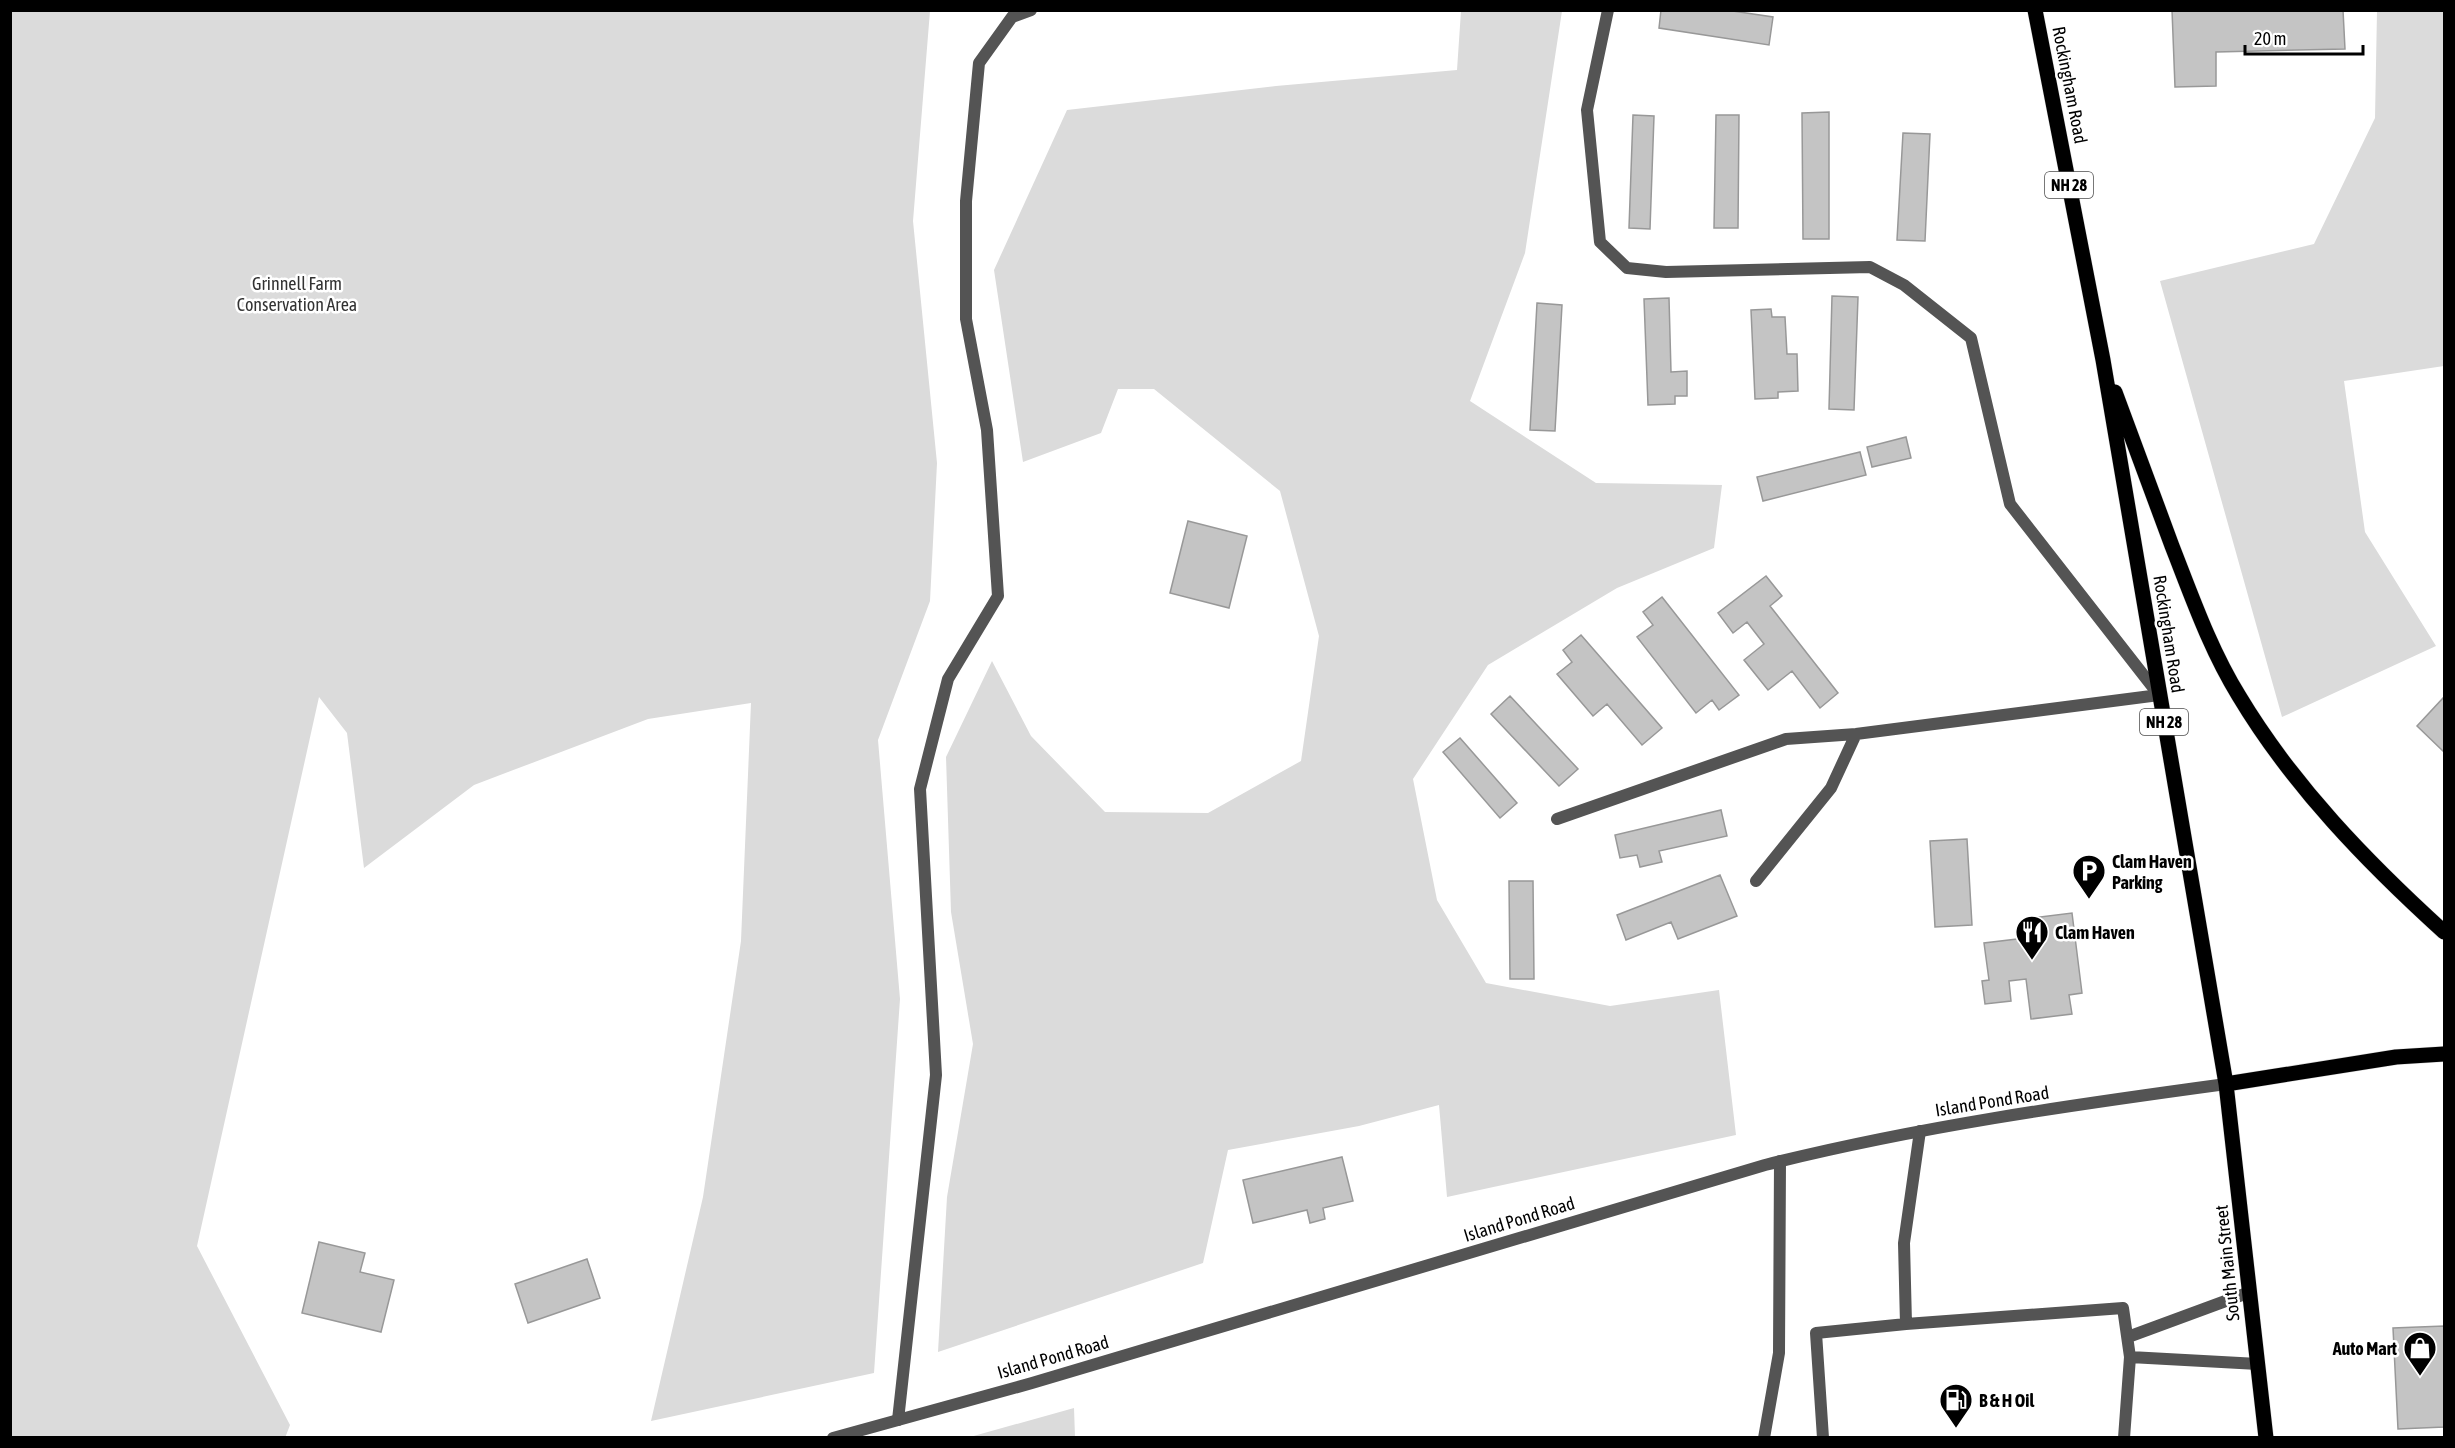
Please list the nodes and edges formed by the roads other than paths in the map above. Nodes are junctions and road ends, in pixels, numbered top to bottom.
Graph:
1 (1031, 10) edge
2 (1608, 10) edge
3 (2035, 10) edge
4 (2103, 360) junction
5 (2159, 695) junction
6 (1856, 734) junction
7 (1557, 819) dead end
8 (1756, 881) dead end
9 (2445, 932) edge
10 (2445, 1054) edge
11 (2226, 1084) junction
12 (1920, 1131) junction
13 (1780, 1161) junction
14 (2250, 1292) junction
15 (1906, 1324) junction
16 (2128, 1337) junction
17 (2130, 1357) junction
18 (2258, 1364) junction
19 (898, 1420) junction
20 (833, 1437) edge
21 (1764, 1437) edge
22 (1822, 1437) edge
23 (2124, 1437) edge
24 (2266, 1437) edge

1 - 19 street
2 - 5 street
3 - 4 main road, Rockingham Road / NH 28
4 - 5 main road, Rockingham Road / NH 28
4 - 9 main road, NH 28
5 - 6 street
5 - 11 main road, Rockingham Road / NH 28
6 - 7 street
6 - 8 street
10 - 11 main road
11 - 12 street, Island Pond Road
11 - 14 main road, South Main Street
12 - 13 street, Island Pond Road
12 - 15 street
13 - 19 street, Island Pond Road
13 - 21 street
14 - 16 street
14 - 18 main road, South Main Street
15 - 16 street
15 - 22 street
16 - 17 street
17 - 18 street
17 - 23 street
18 - 24 main road, South Main Street
19 - 20 street, Island Pond Road

